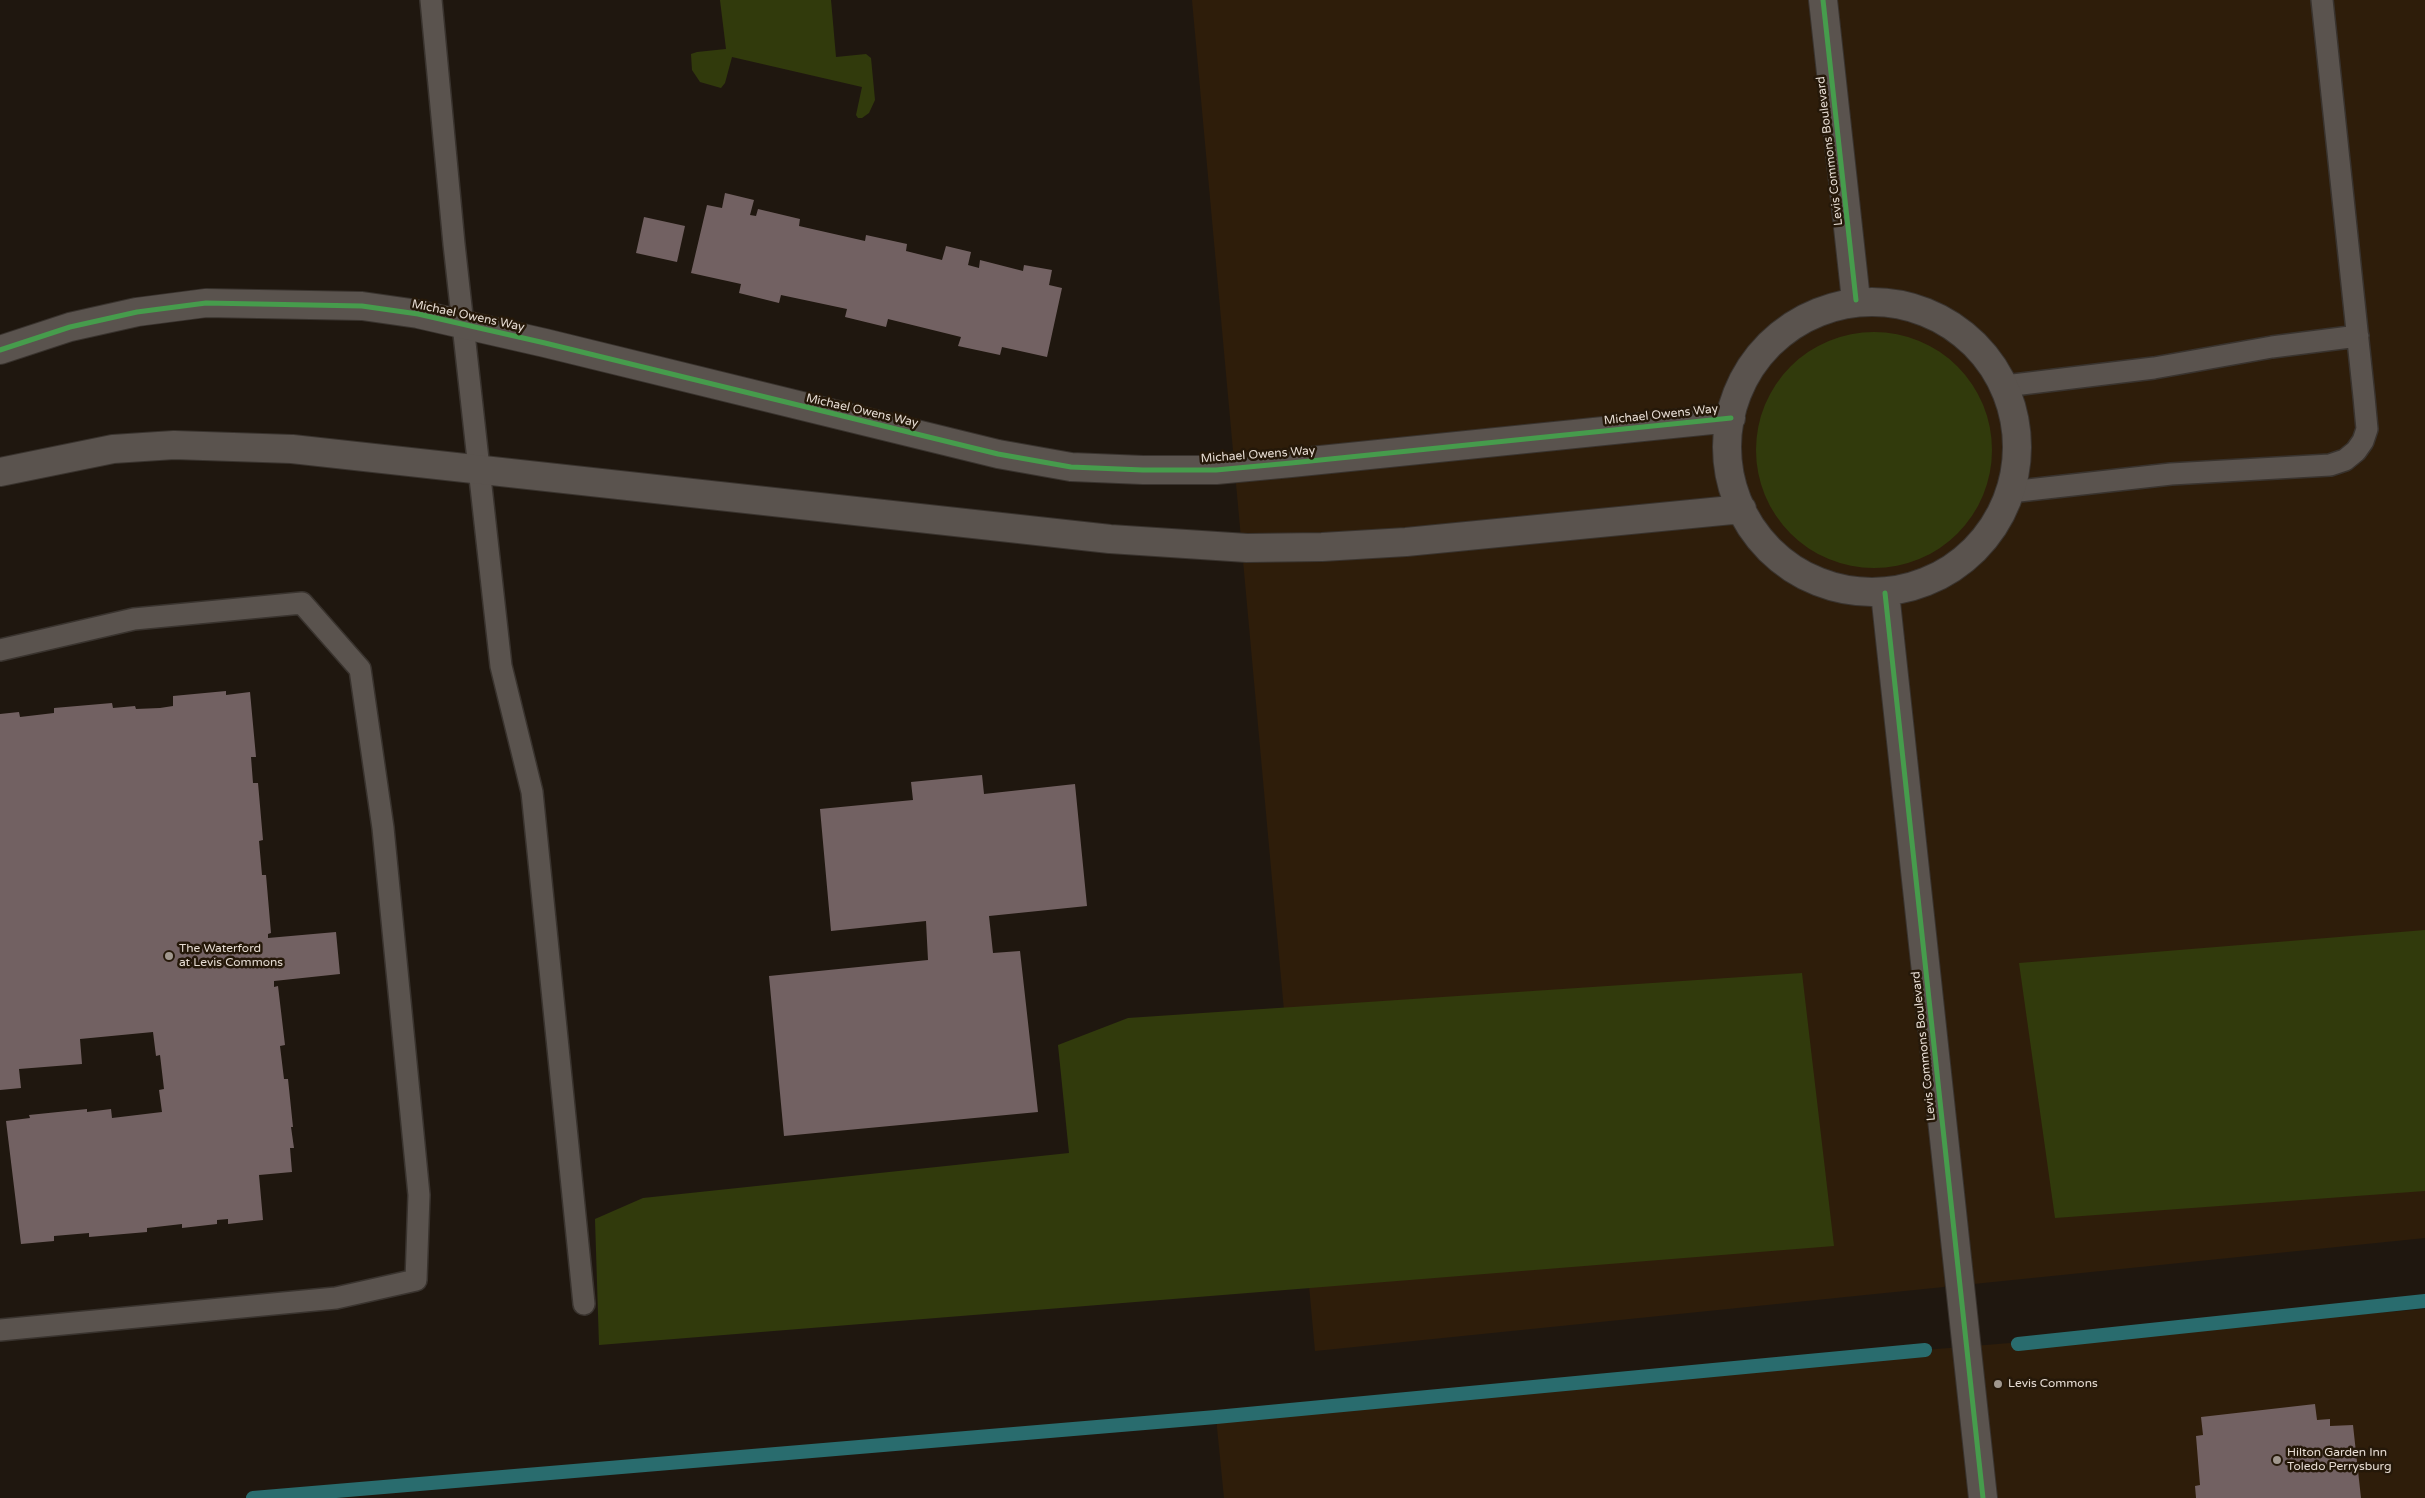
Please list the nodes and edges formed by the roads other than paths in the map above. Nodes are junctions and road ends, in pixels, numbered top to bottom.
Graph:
1 (431, 0) edge
2 (1823, 0) edge
3 (2322, 0) edge
4 (1856, 300) junction
5 (463, 325) junction
6 (2358, 336) junction
7 (0, 350) edge
8 (2005, 386) junction
9 (1731, 418) junction
10 (479, 469) junction
11 (0, 472) edge
12 (2010, 492) junction
13 (1742, 509) junction
14 (1885, 593) junction
15 (0, 650) edge
16 (584, 1304) dead end
17 (0, 1330) edge
18 (1983, 1498) edge

1 - 5 lane
2 - 4 street, Levis Commons Boulevard
3 - 6 lane
4 - 8 street
4 - 9 street
5 - 7 street, Michael Owens Way
5 - 9 street, Michael Owens Way
5 - 10 lane
6 - 8 lane
6 - 12 lane
8 - 12 street
9 - 13 street
10 - 11 street
10 - 13 street
10 - 16 lane
12 - 14 street
13 - 14 street
14 - 18 street, Levis Commons Boulevard
15 - 17 lane

